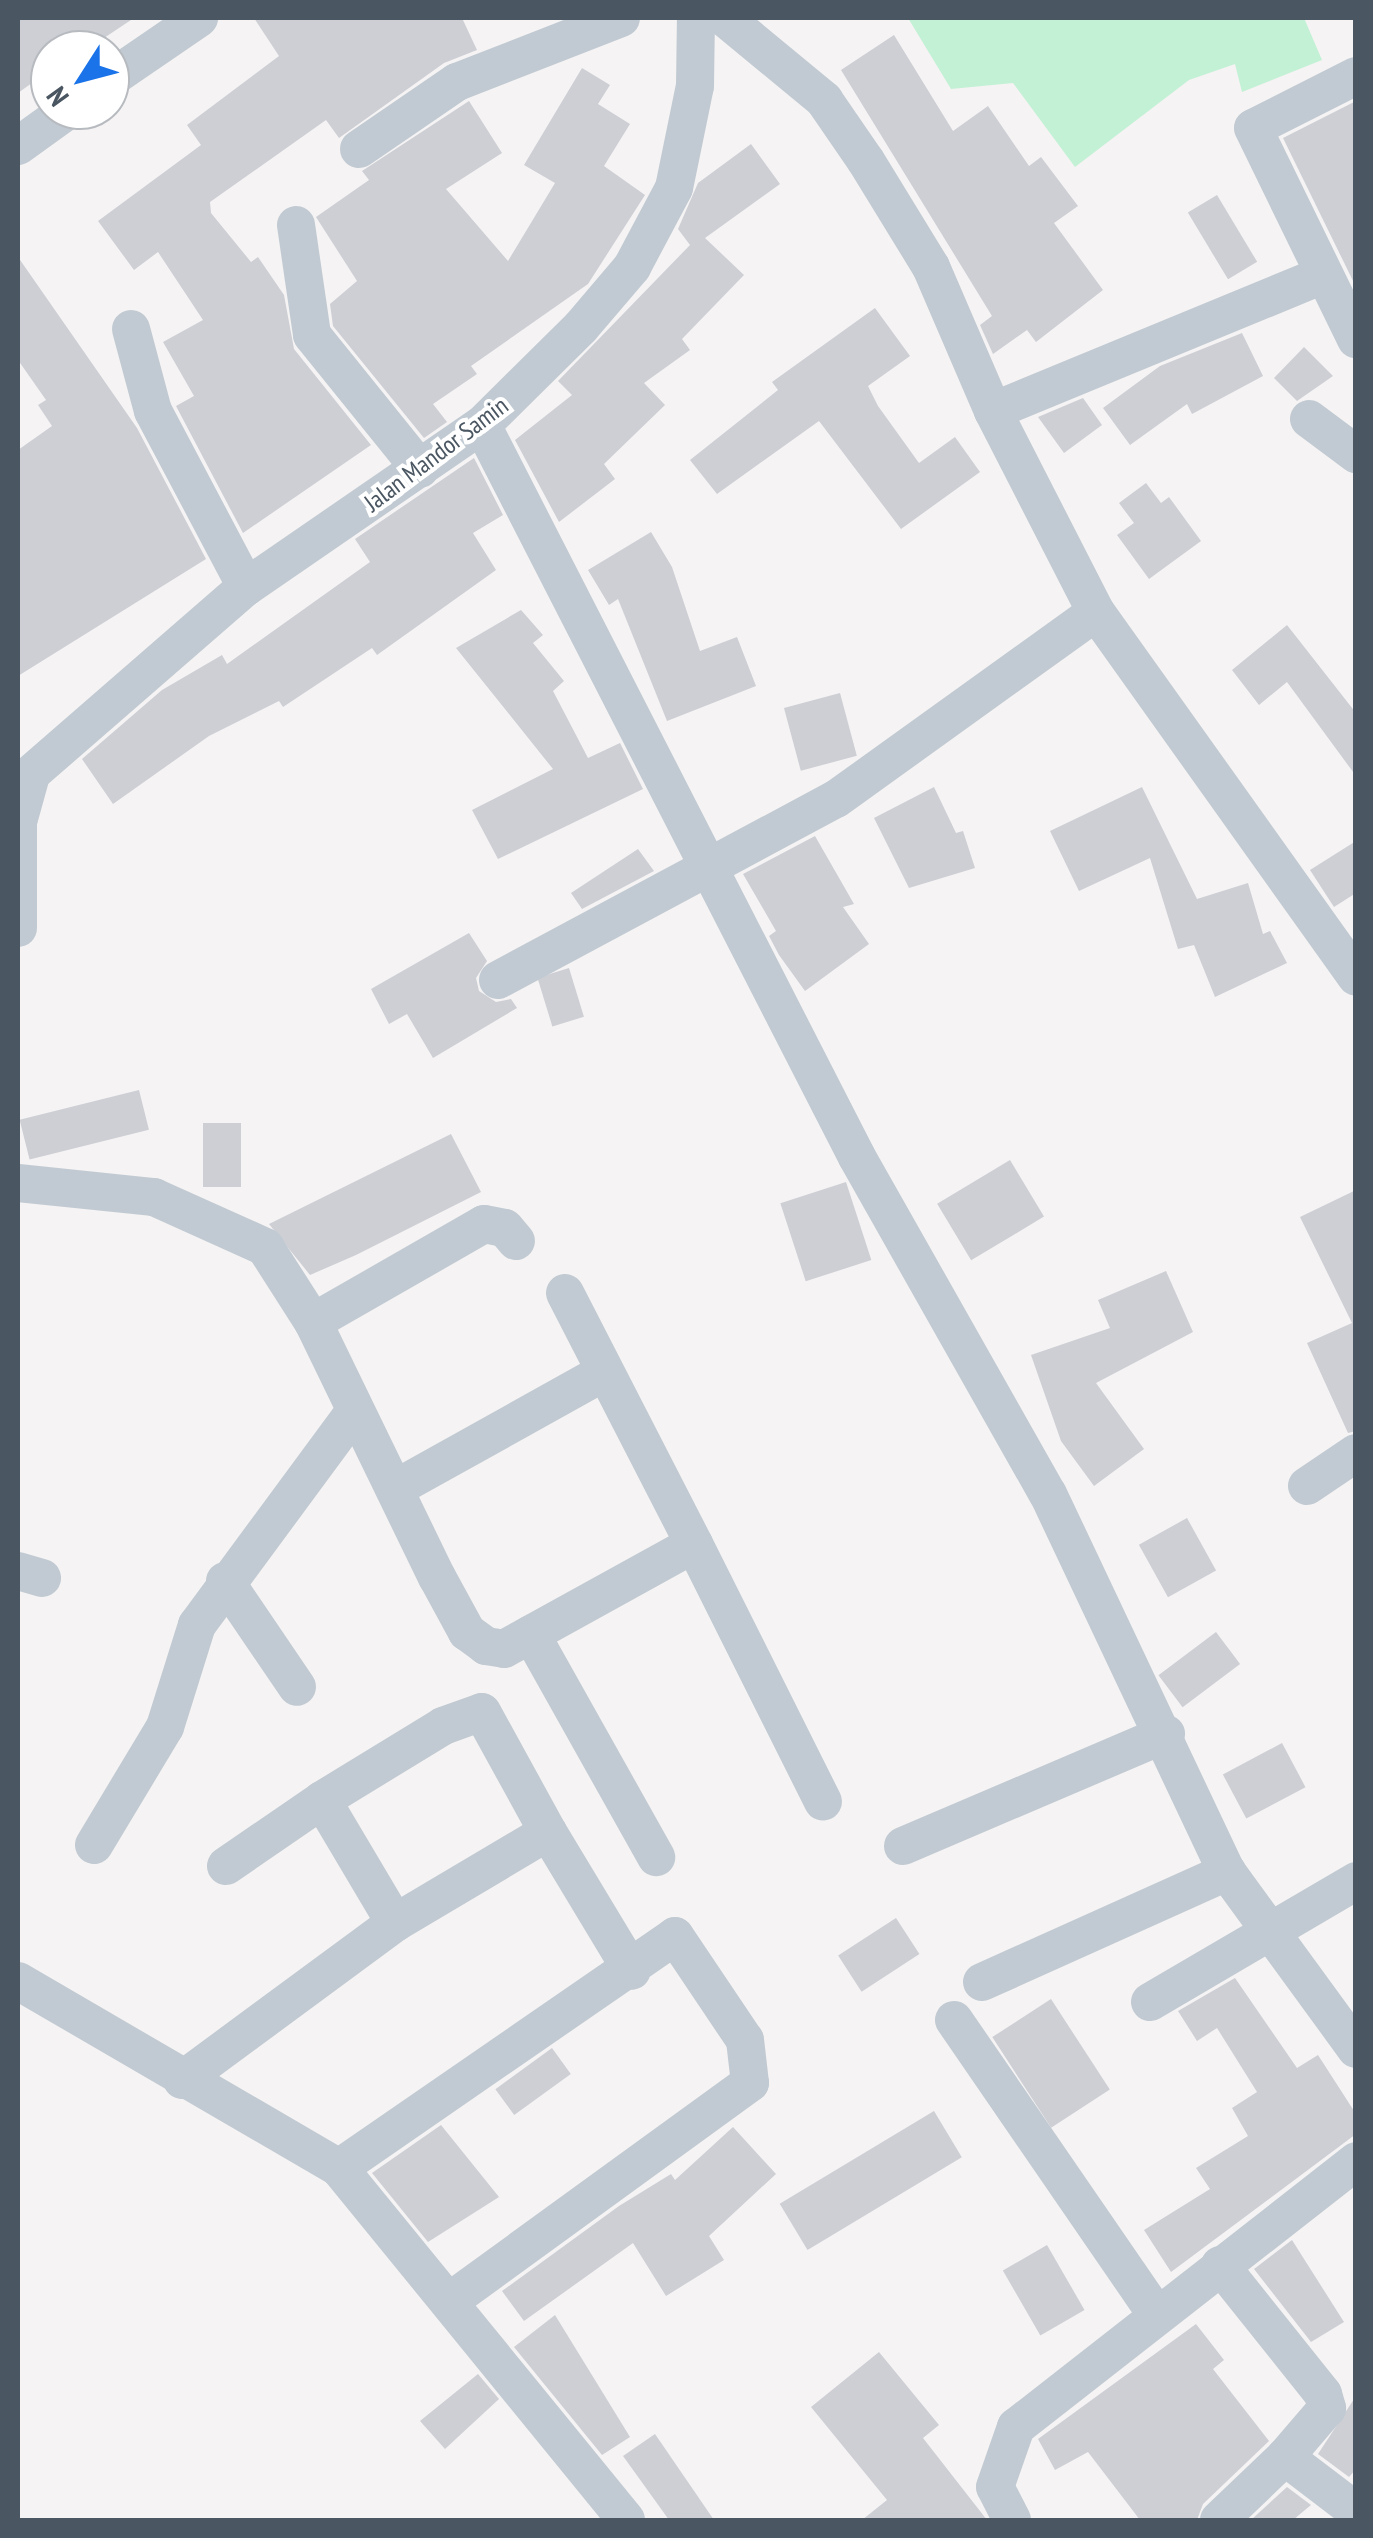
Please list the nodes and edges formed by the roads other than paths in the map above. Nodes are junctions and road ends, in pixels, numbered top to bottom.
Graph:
1 (199, 18) edge
2 (622, 18) edge
3 (696, 18) edge
4 (725, 18) edge
5 (130, 65) edge
6 (1356, 76) edge
7 (40, 130) edge
8 (18, 146) edge
9 (359, 149) dead end
10 (296, 226) dead end
11 (1320, 276) junction
12 (131, 329) dead end
13 (1356, 338) edge
14 (993, 411) junction
15 (1309, 418) dead end
16 (482, 425) junction
17 (1356, 454) edge
18 (420, 469) junction
19 (246, 588) junction
20 (1096, 612) junction
21 (22, 776) edge
22 (710, 862) junction
23 (18, 928) edge
24 (1356, 977) edge
25 (498, 980) dead end
26 (18, 1183) edge
27 (516, 1241) dead end
28 (565, 1293) dead end
29 (314, 1322) junction
30 (601, 1374) junction
31 (354, 1412) junction
32 (1356, 1453) edge
33 (1307, 1486) dead end
34 (398, 1487) junction
35 (694, 1544) junction
36 (225, 1581) junction
37 (531, 1634) junction
38 (297, 1687) dead end
39 (1166, 1734) junction
40 (322, 1800) junction
41 (824, 1802) dead end
42 (548, 1832) junction
43 (94, 1845) dead end
44 (902, 1846) dead end
45 (656, 1858) dead end
46 (226, 1866) dead end
47 (1227, 1872) junction
48 (1356, 1881) edge
49 (394, 1923) junction
50 (1270, 1929) junction
51 (632, 1972) junction
52 (18, 1982) edge
53 (982, 1982) dead end
54 (1150, 2002) dead end
55 (954, 2020) dead end
56 (1356, 2049) edge
57 (182, 2080) junction
58 (1356, 2161) edge
59 (339, 2168) junction
60 (1220, 2264) junction
61 (449, 2302) junction
62 (1156, 2314) junction
63 (1285, 2456) junction
64 (1356, 2511) edge
65 (617, 2517) edge
66 (1012, 2520) edge
67 (1219, 2520) edge

1 - 5 street
2 - 9 street
3 - 16 street, Jalan Mandor Samin
4 - 14 street
6 - 11 street
7 - 8 street
10 - 18 street
11 - 13 street
11 - 14 street
12 - 19 street
14 - 20 street
15 - 17 street
16 - 18 street, Jalan Mandor Samin
16 - 22 street
18 - 19 street, Jalan Mandor Samin
19 - 21 street, Jalan Mandor Samin
20 - 22 street
20 - 24 street
21 - 23 street
22 - 25 street
22 - 39 street
26 - 29 street
27 - 29 street
28 - 30 street
29 - 31 street
30 - 34 street
30 - 35 street
31 - 34 street
31 - 36 street
32 - 33 street
34 - 37 street
35 - 37 street
35 - 41 street
36 - 38 street
36 - 43 street
37 - 45 street
39 - 44 street
39 - 47 street
40 - 42 street
40 - 46 street
40 - 49 street
42 - 49 street
42 - 51 street
47 - 50 street
47 - 53 street
48 - 50 street
49 - 57 street
50 - 54 street
50 - 56 street
51 - 59 street
51 - 61 street
52 - 57 street
55 - 62 street
57 - 59 street
58 - 60 street
59 - 61 street
60 - 62 street
60 - 63 street
61 - 65 street
62 - 66 street
63 - 64 street
63 - 67 street

